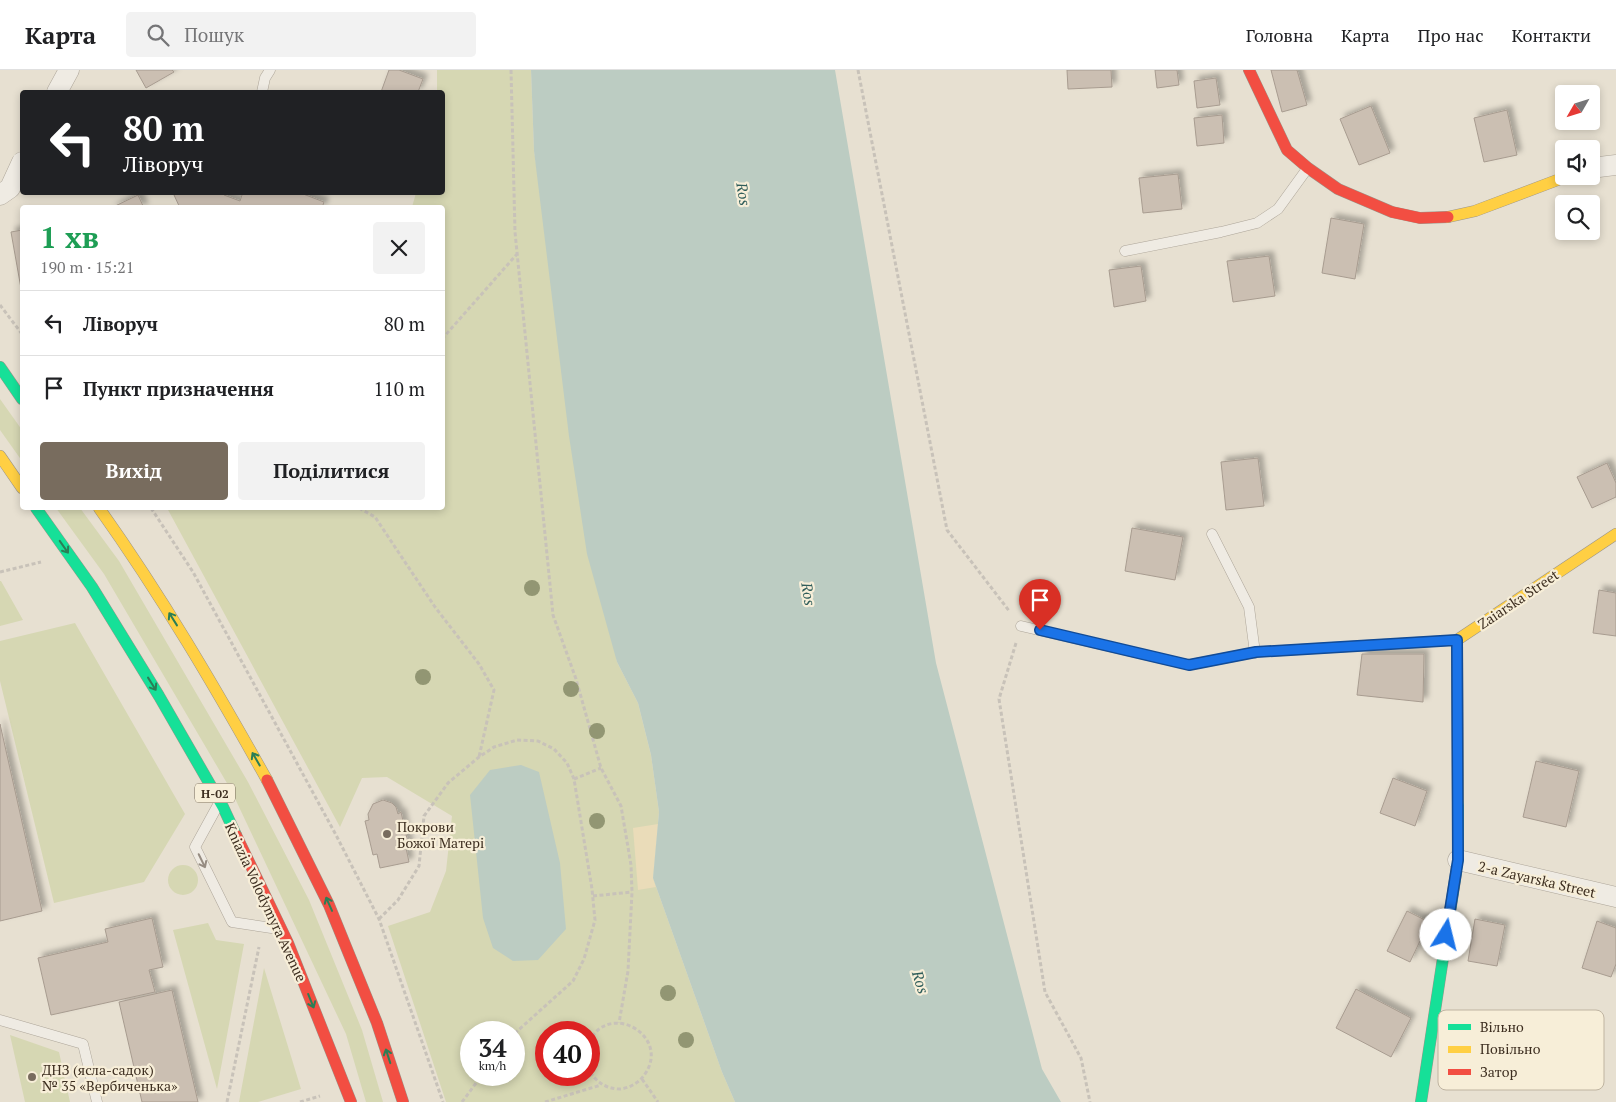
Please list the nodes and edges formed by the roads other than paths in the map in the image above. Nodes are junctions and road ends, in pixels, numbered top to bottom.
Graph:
1 (69, 70) edge
2 (270, 70) edge
3 (1249, 70) edge
4 (58, 90) edge
5 (262, 90) edge
6 (1616, 165) edge
7 (20, 166) edge
8 (1600, 167) edge
9 (1308, 168) junction
10 (1555, 181) edge
11 (0, 195) edge
12 (1125, 251) dead end
13 (0, 367) edge
14 (20, 396) edge
15 (0, 456) edge
16 (20, 485) edge
17 (37, 510) edge
18 (100, 510) edge
19 (1212, 534) dead end
20 (1616, 534) edge
21 (1022, 626) road end
22 (1457, 640) junction
23 (1254, 653) junction
24 (220, 802) junction
25 (1458, 860) junction
26 (1616, 897) edge
27 (281, 929) junction
28 (0, 1020) edge
29 (97, 1102) edge
30 (350, 1102) edge
31 (403, 1102) edge
32 (1421, 1102) edge

1 - 4 street
2 - 5 lane
3 - 9 main road
6 - 8 street
7 - 11 street
9 - 10 main road
9 - 12 lane
13 - 14 main road
15 - 16 main road
17 -> 24 main road, Kniazia Volodymyra Avenue / Н-02
31 -> 18 main road
19 - 23 lane
20 - 22 main road, Zaiarska Street
21 - 23 lane
22 - 23 lane
22 - 25 main road
24 - 27 main road, Kniazia Volodymyra Avenue / Н-02
24 -> 27 lane
25 - 26 street, 2-a Zayarska Street
25 - 32 main road
27 -> 30 main road, Kniazia Volodymyra Avenue / Н-02
28 - 29 lane

